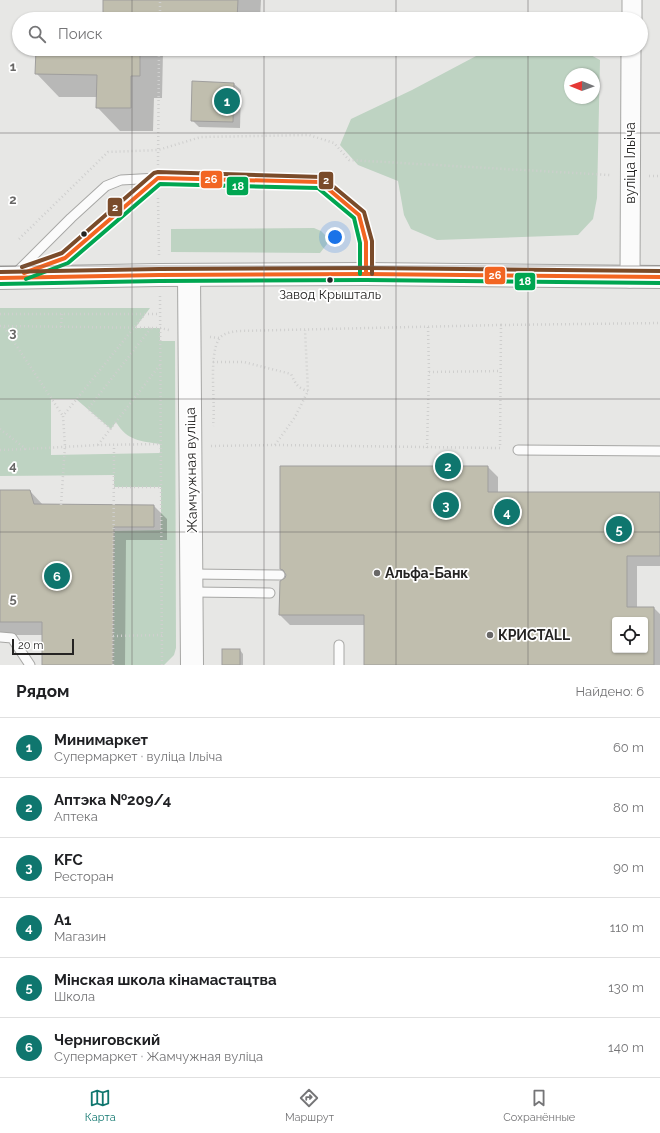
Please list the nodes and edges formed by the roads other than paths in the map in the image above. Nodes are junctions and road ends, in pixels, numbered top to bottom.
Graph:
1 (632, 0) edge
2 (632, 12) edge
3 (631, 56) edge
4 (158, 178) junction
5 (366, 274) junction
6 (189, 275) junction
7 (660, 277) edge
8 (6, 278) edge
9 (630, 278) junction
10 (518, 450) dead end
11 (660, 451) edge
12 (280, 574) dead end
13 (192, 583) junction
14 (270, 593) dead end
15 (0, 637) edge
16 (339, 645) dead end
17 (30, 665) edge
18 (192, 665) edge
19 (339, 665) edge

1 - 2 street
3 - 9 street, вуліца Ільіча
4 - 5 lane
4 - 8 lane
4 - 8 lane
5 - 6 main road
5 - 9 main road
6 - 8 main road
6 - 13 main road, Жамчужная вуліца
7 - 9 main road
10 - 11 lane
12 - 13 lane
13 - 14 lane
13 - 18 main road, Жамчужная вуліца
15 - 17 lane
16 - 19 lane

